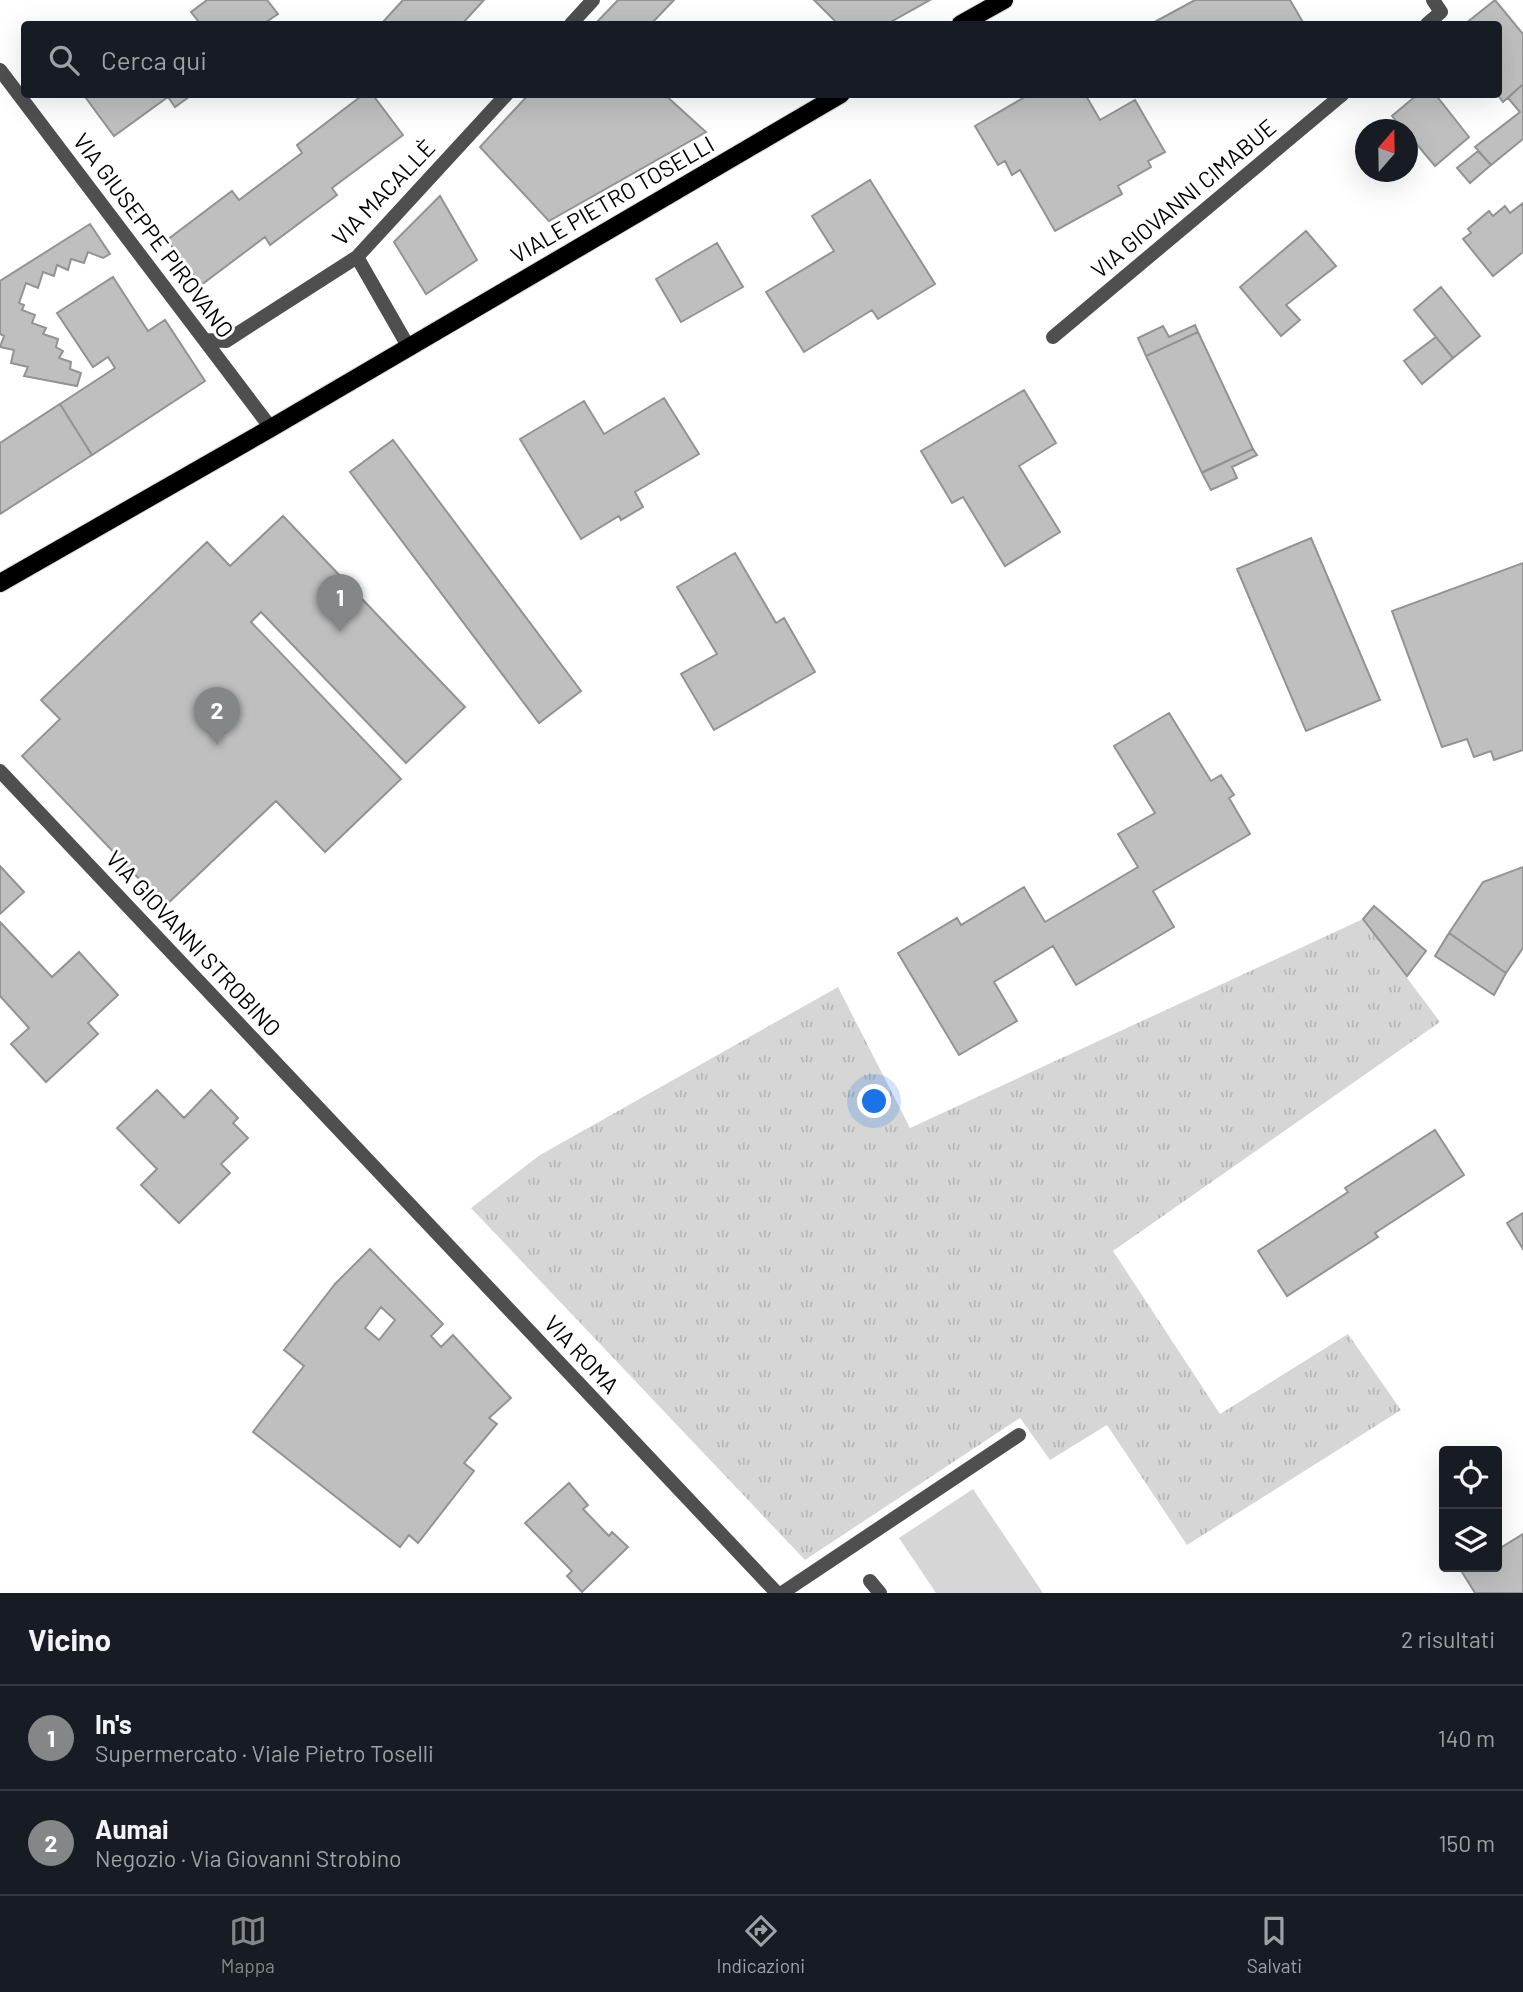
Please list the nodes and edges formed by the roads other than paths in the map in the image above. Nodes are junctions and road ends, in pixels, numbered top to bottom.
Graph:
1 (593, 0) edge
2 (1004, 0) edge
3 (574, 21) edge
4 (966, 21) edge
5 (0, 70) edge
6 (21, 97) edge
7 (21, 98) edge
8 (503, 98) edge
9 (834, 98) edge
10 (1338, 98) edge
11 (357, 257) junction
12 (1052, 337) dead end
13 (207, 340) junction
14 (408, 346) junction
15 (271, 428) junction
16 (0, 583) edge
17 (0, 771) edge
18 (354, 1146) joint
19 (1019, 1435) dead end
20 (779, 1593) edge

1 - 3 street
2 - 4 main road
5 - 6 street, VIA GIUSEPPE PIROVANO
7 - 13 street, VIA GIUSEPPE PIROVANO
8 - 11 street, VIA MACALLÈ
9 - 14 main road, VIALE PIETRO TOSELLI
10 - 12 street, VIA GIOVANNI CIMABUE
11 - 13 street, VIA MACALLÈ
11 - 14 street
13 - 15 street, VIA GIUSEPPE PIROVANO
14 - 15 main road, VIALE PIETRO TOSELLI
15 - 16 main road, VIALE PIETRO TOSELLI
17 - 18 street, VIA GIOVANNI STROBINO
18 - 20 street, VIA ROMA
19 - 20 street

